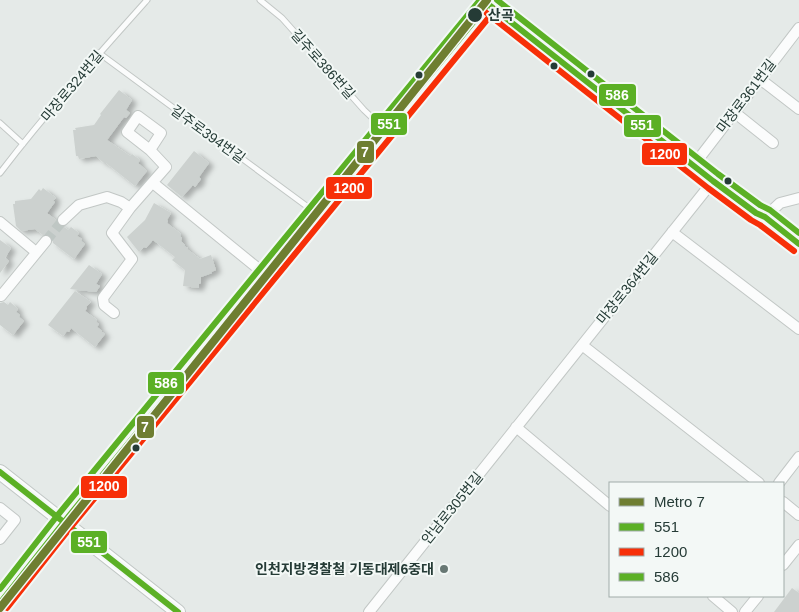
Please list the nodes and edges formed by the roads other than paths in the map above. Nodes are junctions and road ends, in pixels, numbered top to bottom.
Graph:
1 (147, 0) edge
2 (260, 0) edge
3 (488, 1) edge
4 (799, 28) edge
5 (99, 54) junction
6 (760, 78) junction
7 (799, 110) edge
8 (734, 112) junction
9 (0, 124) edge
10 (385, 130) junction
11 (773, 143) dead end
12 (23, 144) junction
13 (150, 150) dead end
14 (694, 165) junction
15 (0, 173) edge
16 (713, 180) junction
17 (153, 183) junction
18 (799, 198) edge
19 (130, 208) junction
20 (316, 214) junction
21 (765, 218) junction
22 (63, 220) tunnel mouth
23 (0, 222) edge
24 (672, 232) junction
25 (46, 241) tunnel mouth
26 (799, 244) edge
27 (36, 252) junction
28 (266, 275) junction
29 (1, 296) edge
30 (114, 313) dead end
31 (799, 330) edge
32 (582, 345) junction
33 (516, 427) junction
34 (799, 457) edge
35 (0, 472) edge
36 (758, 482) edge
37 (780, 482) edge
38 (784, 503) edge
39 (609, 505) edge
40 (0, 508) edge
41 (799, 515) edge
42 (64, 522) junction
43 (0, 539) edge
44 (799, 545) edge
45 (784, 564) edge
46 (714, 597) edge
47 (757, 597) edge
48 (0, 603) edge
49 (178, 612) edge
50 (369, 612) edge
51 (732, 612) edge
52 (745, 612) edge

1 - 5 lane, 마장로324번길
2 - 10 lane, 길주로386번길
3 - 10 main road
3 - 14 main road
4 - 6 street, 마장로361번길
5 - 12 lane, 마장로324번길
5 - 20 lane, 길주로394번길
6 - 7 street
6 - 8 street, 마장로361번길
8 - 11 street
8 - 14 street, 마장로361번길
9 - 12 lane
10 - 20 main road
12 - 15 lane, 마장로324번길
13 - 17 street
14 - 16 main road
16 - 21 main road
16 - 24 street, 마장로364번길
17 - 19 street
17 - 28 street
18 - 21 street
19 - 22 street
19 - 30 street
20 - 28 main road
21 - 26 main road
23 - 27 street
24 - 31 street
24 - 32 street, 마장로364번길
25 - 27 street
27 - 29 street
28 - 42 main road
32 - 33 street, 마장로364번길
32 - 36 street
33 - 39 street
33 - 50 street, 안남로305번길
34 - 37 street
35 - 42 main road
38 - 41 street
40 - 43 street
42 - 48 main road
42 - 49 main road
44 - 45 street
46 - 51 street
47 - 52 street

